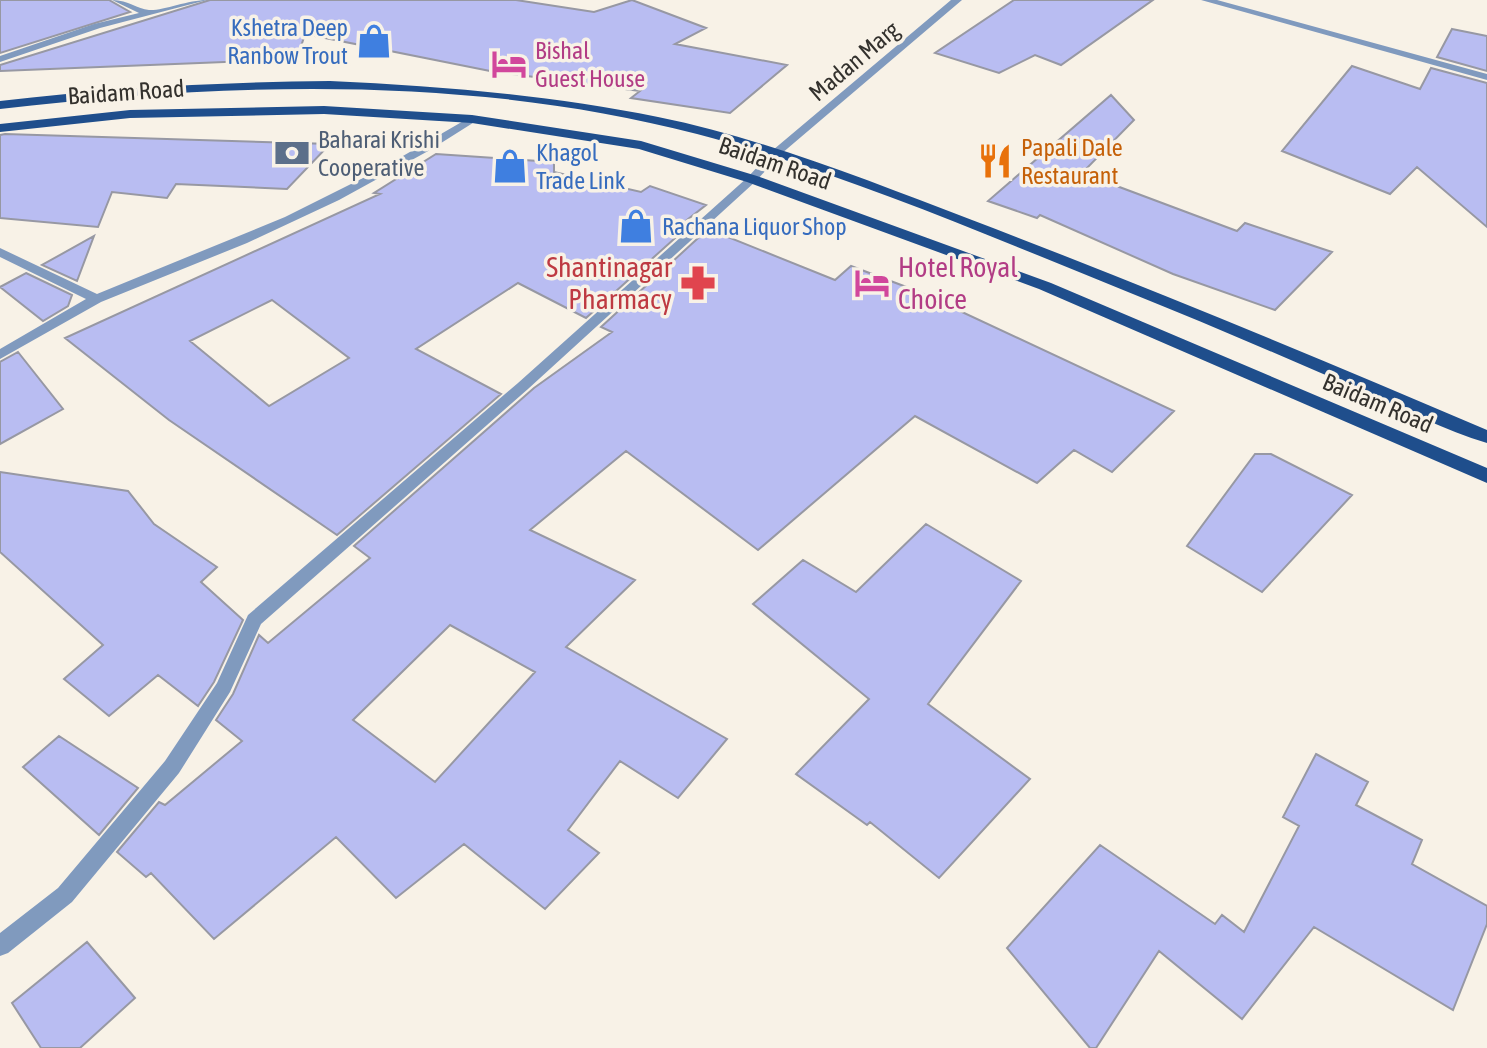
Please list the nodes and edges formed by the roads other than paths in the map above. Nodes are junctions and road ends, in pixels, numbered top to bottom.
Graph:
1 (117, 0) edge
2 (202, 0) edge
3 (957, 0) edge
4 (1206, 0) edge
5 (148, 13) junction
6 (0, 59) edge
7 (1487, 77) edge
8 (0, 105) edge
9 (472, 119) junction
10 (0, 128) edge
11 (777, 152) junction
12 (752, 179) junction
13 (0, 252) edge
14 (96, 299) junction
15 (0, 355) edge
16 (1487, 437) edge
17 (1487, 476) edge
18 (0, 946) edge

1 - 5 street
2 - 5 street
3 - 11 street, Madan Marg
4 - 7 street
5 - 6 street
8 - 11 main road, Baidam Road
9 - 10 main road, Baidam Road
9 - 12 main road, Baidam Road
9 - 14 street
11 - 12 street, Madan Marg
11 - 16 main road, Baidam Road
12 - 17 main road, Baidam Road
12 - 18 street, Madan Marg
13 - 14 street
14 - 15 street

